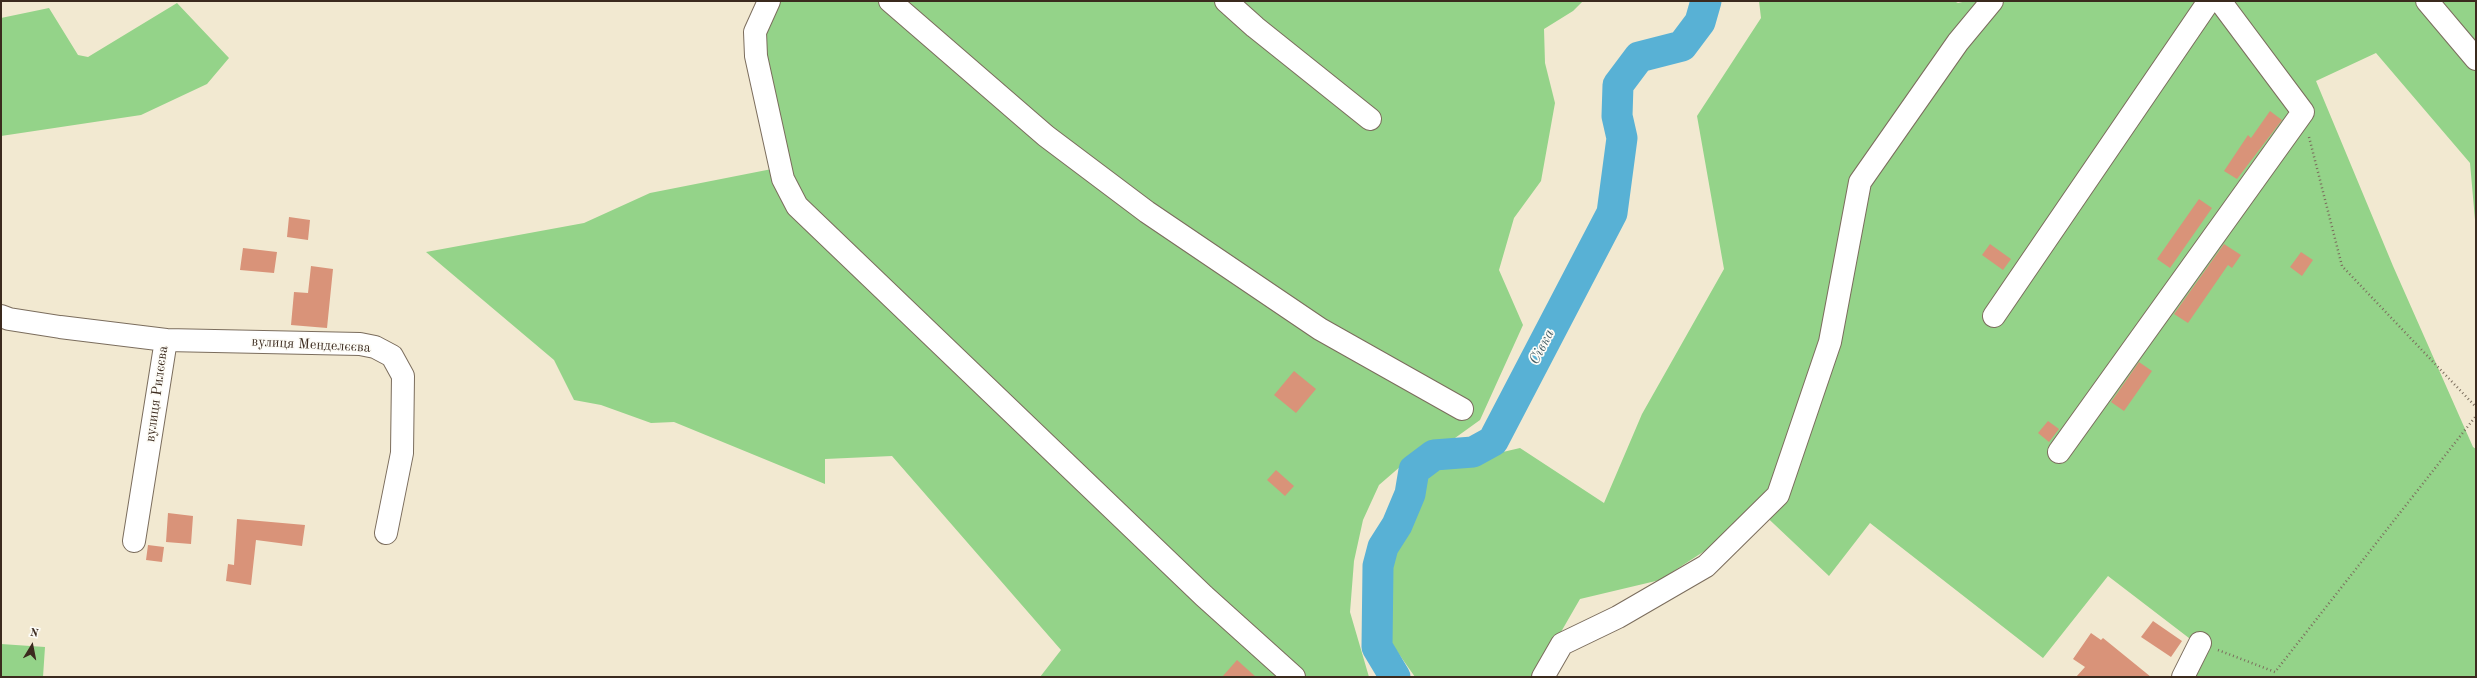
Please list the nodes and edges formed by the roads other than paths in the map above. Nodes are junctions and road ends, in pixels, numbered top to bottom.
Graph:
1 (769, 1) edge
2 (890, 1) edge
3 (1226, 1) edge
4 (1992, 1) edge
5 (2209, 1) edge
6 (2220, 1) edge
7 (2426, 1) edge
8 (2476, 59) edge
9 (1370, 119) dead end
10 (1, 316) edge
11 (1994, 316) dead end
12 (166, 340) junction
13 (1462, 409) dead end
14 (2059, 452) dead end
15 (386, 533) dead end
16 (134, 541) dead end
17 (2200, 643) road end
18 (1294, 677) edge
19 (1543, 677) edge
20 (2183, 677) edge

1 - 18 street
2 - 13 street
3 - 9 street
4 - 19 street
5 - 11 street
6 - 14 street
7 - 8 street
10 - 12 street, вулиця Рилєєва
12 - 15 street, вулиця Менделєєва
12 - 16 street, вулиця Рилєєва
17 - 20 street

